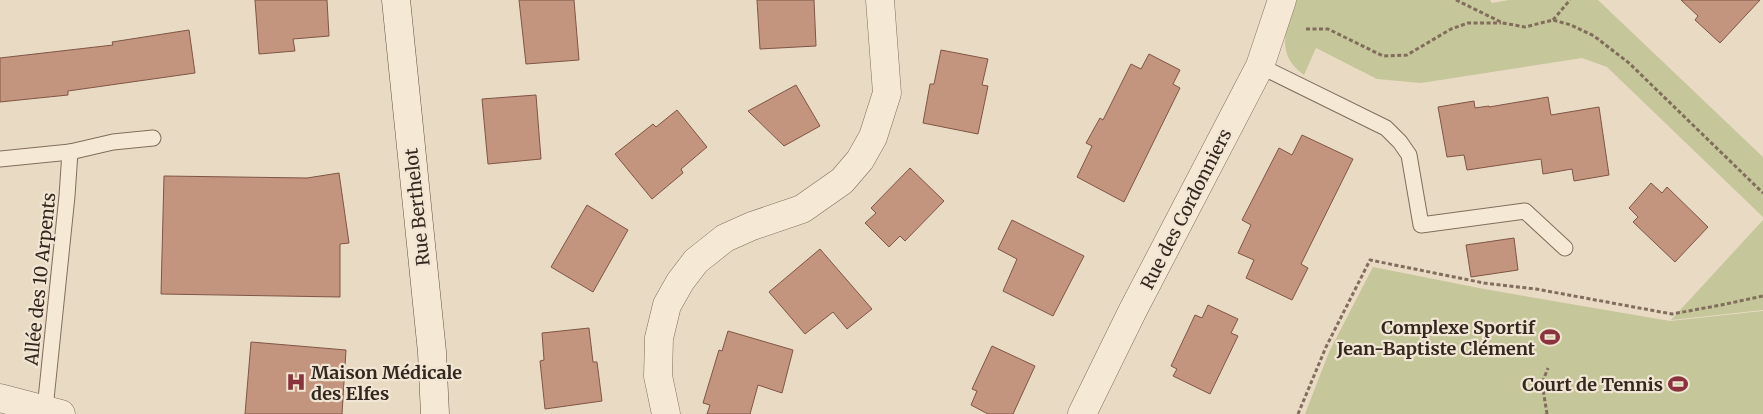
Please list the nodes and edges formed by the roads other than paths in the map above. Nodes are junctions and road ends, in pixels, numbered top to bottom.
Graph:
1 (396, 0) edge
2 (880, 0) edge
3 (1282, 0) edge
4 (1260, 66) junction
5 (153, 138) dead end
6 (70, 152) junction
7 (0, 159) edge
8 (1565, 248) dead end
9 (0, 398) edge
10 (53, 411) edge
11 (435, 414) edge
12 (666, 414) edge
13 (1082, 414) edge

1 - 11 street, Rue Berthelot
2 - 12 street
3 - 4 street, Rue des Cordonniers
4 - 8 lane
4 - 13 street, Rue des Cordonniers
5 - 6 lane
6 - 7 lane
6 - 10 lane, Allée des 10 Arpents
9 - 10 street

